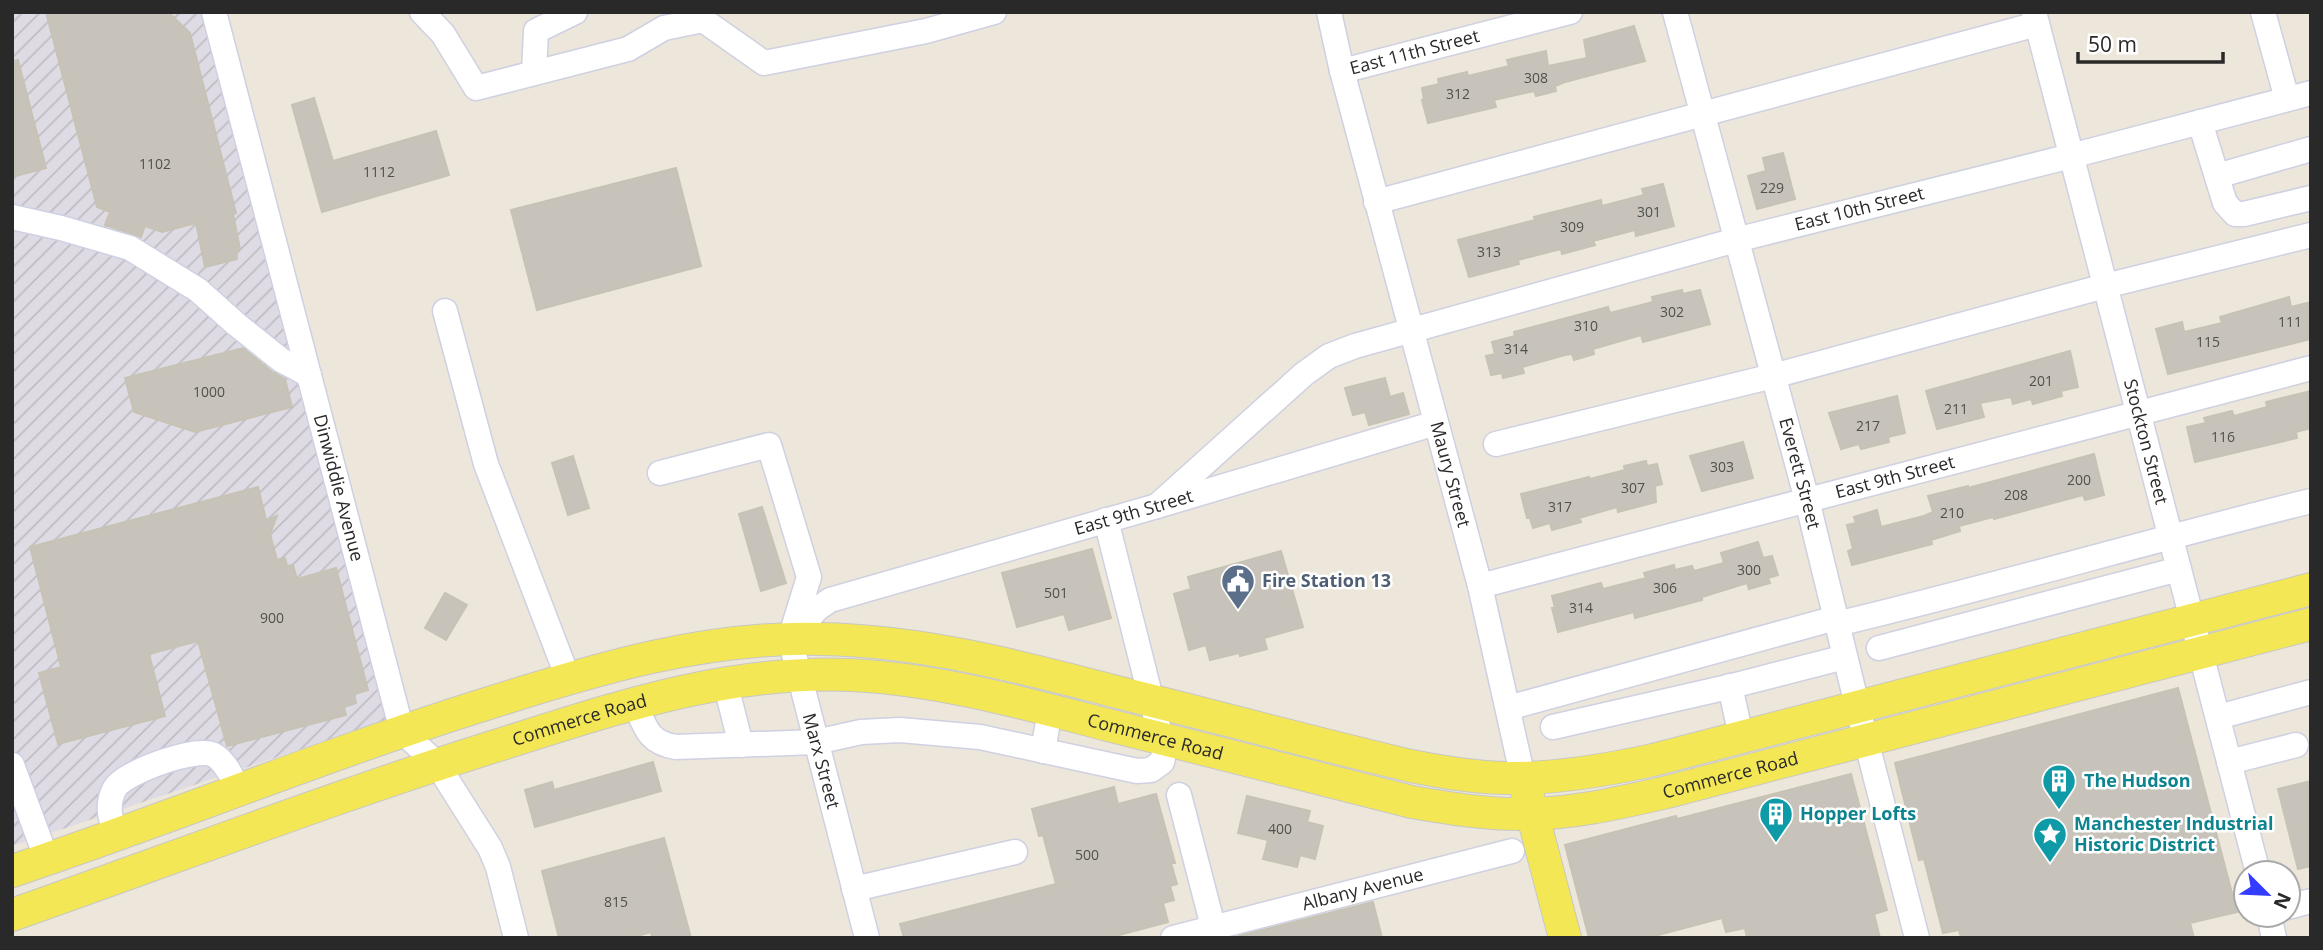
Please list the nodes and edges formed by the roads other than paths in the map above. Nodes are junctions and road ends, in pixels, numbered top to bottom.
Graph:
1 (214, 12) edge
2 (422, 12) edge
3 (575, 12) edge
4 (994, 12) edge
5 (1329, 12) edge
6 (1570, 12) edge
7 (1675, 12) edge
8 (2263, 12) edge
9 (2035, 18) edge
10 (1342, 71) junction
11 (534, 73) junction
12 (2311, 93) edge
13 (2287, 99) junction
14 (1702, 114) junction
15 (2200, 122) junction
16 (2311, 149) edge
17 (2071, 156) junction
18 (2217, 176) junction
19 (2311, 198) edge
20 (1376, 202) junction
21 (12, 217) edge
22 (2311, 235) edge
23 (1736, 240) junction
24 (2105, 286) junction
25 (445, 311) dead end
26 (1410, 330) junction
27 (2311, 368) edge
28 (309, 375) junction
29 (1773, 376) junction
30 (2138, 413) junction
31 (1436, 423) junction
32 (1496, 443) dead end
33 (660, 473) dead end
34 (1807, 499) junction
35 (2311, 501) edge
36 (1157, 506) junction
37 (1105, 520) junction
38 (2170, 535) junction
39 (2179, 569) junction
40 (1480, 586) junction
41 (2311, 589) edge
42 (2192, 620) junction
43 (1837, 621) junction
44 (2311, 625) edge
45 (790, 639) junction
46 (1879, 648) dead end
47 (2201, 653) junction
48 (1845, 657) junction
49 (798, 675) junction
50 (568, 678) junction
51 (726, 682) junction
52 (1730, 686) junction
53 (2311, 692) edge
54 (1153, 701) junction
55 (635, 703) junction
56 (1857, 705) junction
57 (1507, 708) junction
58 (1050, 710) junction
59 (2218, 717) junction
60 (1252, 726) junction
61 (1553, 727) dead end
62 (402, 731) junction
63 (1741, 736) junction
64 (1164, 739) junction
65 (1866, 740) junction
66 (816, 742) junction
67 (741, 745) junction
68 (2296, 745) dead end
69 (1043, 751) junction
70 (1243, 759) junction
71 (2229, 762) junction
72 (436, 764) junction
73 (12, 765) edge
74 (1523, 778) junction
75 (239, 790) junction
76 (1179, 796) dead end
77 (1531, 814) junction
78 (116, 835) junction
79 (1512, 851) dead end
80 (1015, 852) dead end
81 (2254, 859) edge
82 (47, 860) junction
83 (12, 872) edge
84 (854, 889) junction
85 (12, 915) edge
86 (1215, 933) edge
87 (516, 938) edge
88 (867, 938) edge
89 (1173, 938) edge
90 (1564, 938) edge
91 (1917, 938) edge

1 - 28 street, Dinwiddie Avenue
2 - 11 street
3 - 11 street
4 - 11 street
5 - 10 street, Maury Street
6 - 10 street, East 11th Street
7 - 14 street, Everett Street
8 - 13 street
9 - 14 street
9 - 17 street, Stockton Street
10 - 20 street, Maury Street
12 - 13 street, East 10th Street
13 - 15 street, East 10th Street
14 - 20 street
14 - 23 street, Everett Street
15 - 17 street, East 10th Street
15 - 18 street
16 - 18 street
17 - 23 street, East 10th Street
17 - 24 street, Stockton Street
18 - 19 street
20 - 26 street, Maury Street
21 - 28 street
22 - 24 street
23 - 26 street, East 10th Street
23 - 29 street, Everett Street
24 - 29 street
24 - 30 street, Stockton Street
25 - 50 street
26 - 31 street, Maury Street
26 - 36 street, East 10th Street
27 - 30 street, East 9th Street
28 - 62 street, Dinwiddie Avenue
29 - 32 street
29 - 34 street, Everett Street
30 - 34 street, East 9th Street
30 - 38 street, Stockton Street
31 - 36 street, East 9th Street
31 - 40 street, Maury Street
33 - 45 street
34 - 40 street, East 9th Street
34 - 43 street, Everett Street
35 - 38 street
36 - 37 street, East 9th Street
37 - 45 street, East 9th Street
37 - 54 street
38 - 39 street, Stockton Street
38 - 43 street
39 - 42 street, Stockton Street
39 - 46 street
40 - 57 street, Maury Street
41 - 42 main road, Commerce Road
42 - 47 street, Stockton Street
42 - 56 main road, Commerce Road
43 - 48 street, Everett Street
43 - 57 street
44 - 47 main road, Commerce Road
45 - 49 street, Marx Street
45 - 50 main road, Commerce Road
45 - 54 main road, Commerce Road
47 - 59 street, Stockton Street
47 - 65 main road, Commerce Road
48 - 52 street
48 - 56 street, Everett Street
49 - 51 main road, Commerce Road
49 - 58 main road, Commerce Road
49 - 66 street, Marx Street
50 - 62 main road, Commerce Road
51 - 55 main road, Commerce Road
51 - 67 street
52 - 61 street
52 - 63 street
53 - 59 street
54 - 60 main road, Commerce Road
54 - 64 street
55 - 67 street
55 - 72 main road, Commerce Road
56 - 63 main road, Commerce Road
56 - 65 street, Everett Street
57 - 74 street, Maury Street
58 - 64 main road, Commerce Road
58 - 69 street
59 - 71 street, Stockton Street
60 - 70 street
60 - 74 main road, Commerce Road
62 - 72 street
62 - 75 main road, Commerce Road
63 - 74 main road, Commerce Road
64 - 69 street
64 - 70 main road, Commerce Road
65 - 77 main road, Commerce Road
65 - 91 street, Everett Street
66 - 67 street
66 - 69 street
66 - 84 street, Marx Street
68 - 71 street
70 - 77 main road, Commerce Road
71 - 81 street, Stockton Street
72 - 85 main road, Commerce Road
72 - 87 street
73 - 82 street
74 - 77 main road, Maury Street
75 - 78 main road, Commerce Road
75 - 78 street
76 - 86 street
77 - 90 main road, Maury Street
78 - 82 main road, Commerce Road
79 - 86 street, Albany Avenue
80 - 84 street
82 - 83 main road, Commerce Road
84 - 88 street, Marx Street
86 - 89 street, Albany Avenue

